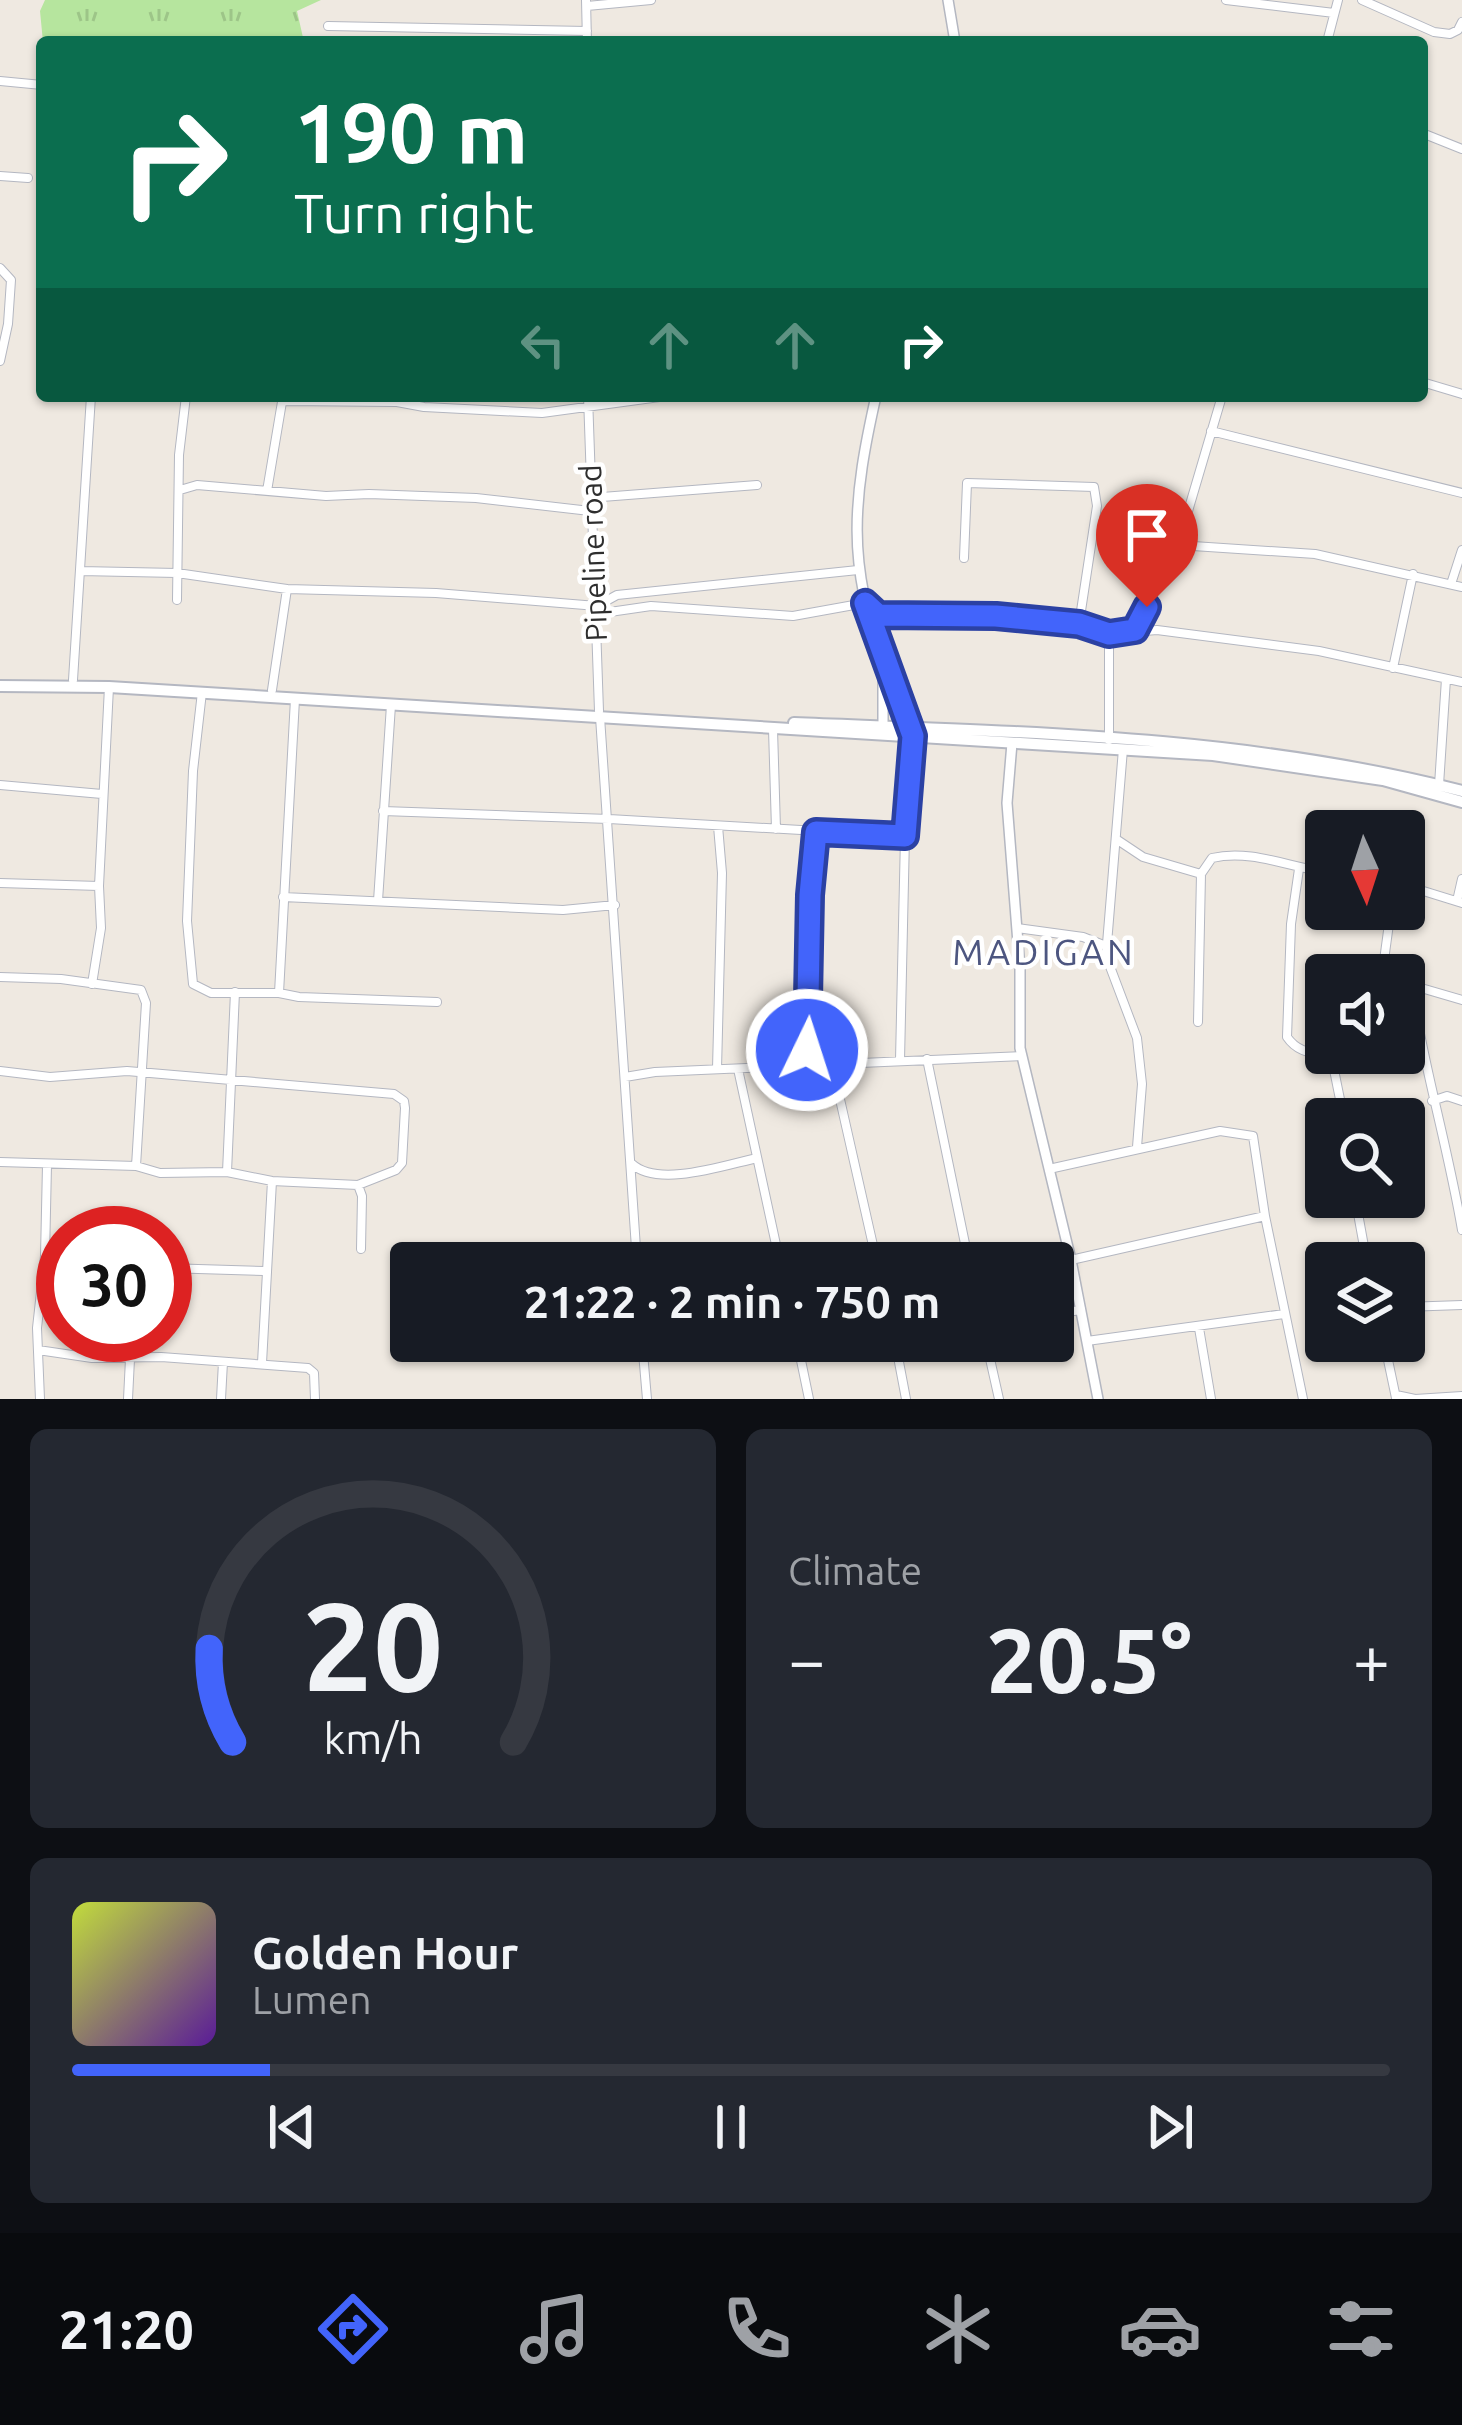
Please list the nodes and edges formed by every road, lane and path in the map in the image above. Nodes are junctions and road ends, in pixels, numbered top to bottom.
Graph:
1 (651, 0) edge
2 (948, 0) edge
3 (1226, 0) edge
4 (1338, 0) edge
5 (1362, 0) edge
6 (587, 3) edge
7 (1334, 14) junction
8 (1462, 22) edge
9 (328, 26) dead end
10 (563, 36) edge
11 (587, 36) edge
12 (954, 36) edge
13 (1328, 36) edge
14 (0, 81) edge
15 (36, 84) edge
16 (1428, 135) edge
17 (1462, 149) edge
18 (0, 176) edge
19 (28, 178) dead end
20 (0, 268) edge
21 (0, 361) edge
22 (1428, 384) edge
23 (1462, 394) edge
24 (91, 402) edge
25 (185, 402) edge
26 (282, 402) edge
27 (397, 402) edge
28 (589, 402) edge
29 (631, 402) edge
30 (875, 402) edge
31 (1220, 402) edge
32 (589, 409) junction
33 (1211, 431) junction
34 (757, 485) dead end
35 (181, 490) junction
36 (267, 491) junction
37 (1462, 493) edge
38 (590, 511) junction
39 (1178, 545) junction
40 (1462, 550) edge
41 (964, 559) dead end
42 (858, 569) junction
43 (80, 571) junction
44 (177, 574) junction
45 (1413, 574) junction
46 (1451, 584) junction
47 (1462, 587) edge
48 (287, 589) junction
49 (177, 600) dead end
50 (865, 603) junction
51 (596, 610) junction
52 (1079, 624) junction
53 (1135, 630) junction
54 (1109, 634) junction
55 (883, 662) junction
56 (1393, 668) junction
57 (1446, 679) junction
58 (74, 680) junction
59 (0, 682) edge
60 (1462, 682) edge
61 (109, 687) junction
62 (272, 690) junction
63 (202, 692) junction
64 (295, 699) junction
65 (391, 706) junction
66 (600, 714) junction
67 (773, 728) junction
68 (883, 731) junction
69 (911, 732) junction
70 (1109, 740) junction
71 (1012, 742) junction
72 (1123, 749) junction
73 (0, 785) edge
74 (1439, 785) junction
75 (1462, 791) edge
76 (102, 794) junction
77 (1462, 802) edge
78 (383, 812) junction
79 (609, 819) junction
80 (718, 826) junction
81 (776, 829) junction
82 (816, 832) junction
83 (905, 836) junction
84 (1115, 838) junction
85 (1299, 868) junction
86 (1305, 869) edge
87 (1201, 874) junction
88 (1462, 879) edge
89 (0, 883) edge
90 (99, 886) junction
91 (1425, 891) edge
92 (283, 897) junction
93 (378, 901) junction
94 (1459, 902) edge
95 (614, 904) junction
96 (1017, 928) junction
97 (1106, 946) junction
98 (0, 977) edge
99 (92, 985) junction
100 (1425, 989) edge
101 (235, 992) junction
102 (279, 992) junction
103 (1462, 1000) edge
104 (436, 1002) dead end
105 (1198, 1022) dead end
106 (1305, 1051) edge
107 (1021, 1056) junction
108 (926, 1059) junction
109 (900, 1060) junction
110 (806, 1064) junction
111 (832, 1064) junction
112 (1425, 1068) edge
113 (717, 1069) junction
114 (738, 1069) junction
115 (0, 1071) edge
116 (141, 1072) junction
117 (625, 1078) junction
118 (231, 1080) junction
119 (1432, 1101) junction
120 (1462, 1101) edge
121 (1137, 1148) junction
122 (757, 1158) junction
123 (0, 1162) edge
124 (632, 1163) junction
125 (46, 1165) junction
126 (136, 1166) junction
127 (1049, 1169) junction
128 (227, 1172) junction
129 (272, 1181) junction
130 (358, 1185) junction
131 (46, 1206) edge
132 (1265, 1216) junction
133 (1461, 1223) edge
134 (637, 1242) edge
135 (775, 1242) edge
136 (873, 1242) edge
137 (965, 1242) edge
138 (1067, 1242) edge
139 (361, 1250) dead end
140 (1074, 1259) edge
141 (192, 1269) edge
142 (265, 1271) junction
143 (1074, 1275) edge
144 (1462, 1306) edge
145 (1425, 1307) edge
146 (1081, 1310) junction
147 (1074, 1311) edge
148 (1285, 1314) junction
149 (1199, 1328) junction
150 (1088, 1341) junction
151 (192, 1361) edge
152 (38, 1362) edge
153 (130, 1362) edge
154 (223, 1362) junction
155 (644, 1362) edge
156 (801, 1362) edge
157 (899, 1362) edge
158 (991, 1362) edge
159 (1388, 1362) edge
160 (262, 1363) junction
161 (1462, 1396) edge
162 (1396, 1397) edge
163 (40, 1399) edge
164 (128, 1399) edge
165 (221, 1399) edge
166 (315, 1399) edge
167 (647, 1399) edge
168 (809, 1399) edge
169 (906, 1399) edge
170 (999, 1399) edge
171 (1097, 1399) edge
172 (1211, 1399) edge
173 (1303, 1399) edge

1 - 6 street
2 - 12 street
3 - 7 street
4 - 7 street
5 - 8 street
6 - 11 street
7 - 13 street
9 - 10 street
14 - 15 street
16 - 17 street
18 - 19 street
20 - 21 street
22 - 23 street
24 - 43 street
25 - 35 street
26 - 36 street
27 - 32 street
28 - 32 street, Pipeline road
29 - 32 street
30 - 42 street
31 - 33 street
32 - 38 street, Pipeline road
33 - 37 street
33 - 39 street
34 - 38 street
35 - 36 street
35 - 44 street
36 - 38 street
38 - 51 street, Pipeline road
39 - 45 street
39 - 53 street
40 - 46 street
41 - 52 street
42 - 50 street
42 - 51 street
43 - 44 street
43 - 58 street
44 - 48 street
44 - 49 street
45 - 46 street
45 - 56 street
46 - 47 street
48 - 51 street
48 - 62 street
50 - 51 street
50 - 52 street
50 - 55 street
51 - 66 street, Pipeline road
52 - 54 street
53 - 54 street
53 - 56 street
54 - 70 street
55 - 68 street
55 - 69 street
56 - 57 street
57 - 60 street
57 - 74 street
58 - 59 main road
58 - 62 main road
59 - 61 main road
61 - 63 main road
61 - 76 street
62 - 66 main road
63 - 64 main road
63 - 101 street
64 - 65 main road
64 - 92 street
65 - 66 main road
65 - 78 street
66 - 67 main road
66 - 68 main road
66 - 79 street, Pipeline road
67 - 68 main road
67 - 81 street
68 - 69 main road
69 - 70 main road
69 - 71 main road
69 - 83 street
70 - 74 main road
71 - 72 main road
71 - 96 street
72 - 77 main road
72 - 84 street
73 - 76 street
74 - 75 main road
76 - 90 street
78 - 79 street
78 - 93 street
79 - 80 street
79 - 95 street, Pipeline road
80 - 81 street
80 - 113 street
81 - 82 street
82 - 83 street
82 - 110 street
83 - 109 street
84 - 87 street
84 - 97 street
85 - 86 street
85 - 87 street
85 - 106 street
87 - 105 street
88 - 94 street
89 - 90 street
90 - 99 street
91 - 94 street
92 - 93 street
92 - 102 street
93 - 95 street
95 - 117 street, Pipeline road
96 - 97 street
96 - 107 street
97 - 121 street
98 - 99 street
99 - 116 street
100 - 103 street
101 - 102 street
101 - 118 street
102 - 104 street
107 - 108 street
107 - 127 street
108 - 109 street
108 - 137 street
109 - 111 street
110 - 111 street
110 - 114 street
111 - 136 street
112 - 119 street
113 - 114 street
113 - 117 street
114 - 122 street
115 - 116 street
116 - 118 street
116 - 126 street
117 - 124 street, Pipeline road
118 - 128 street
118 - 130 street
119 - 120 street
119 - 133 street
121 - 127 street
121 - 132 street
122 - 124 street
122 - 135 street
123 - 125 street
124 - 134 street, Pipeline road
125 - 126 street
125 - 131 street
126 - 128 street
127 - 138 street
128 - 129 street
129 - 130 street
129 - 142 street
130 - 139 street
132 - 140 street
132 - 148 street
141 - 142 street
142 - 160 street
143 - 146 street
144 - 145 street
146 - 147 street
146 - 150 street
148 - 149 street
148 - 173 street
149 - 150 street
149 - 172 street
150 - 171 street
151 - 154 street
152 - 163 street
153 - 164 street
154 - 160 street
154 - 165 street
155 - 167 street
156 - 168 street
157 - 169 street
158 - 170 street
159 - 162 street
160 - 166 street
161 - 162 street

